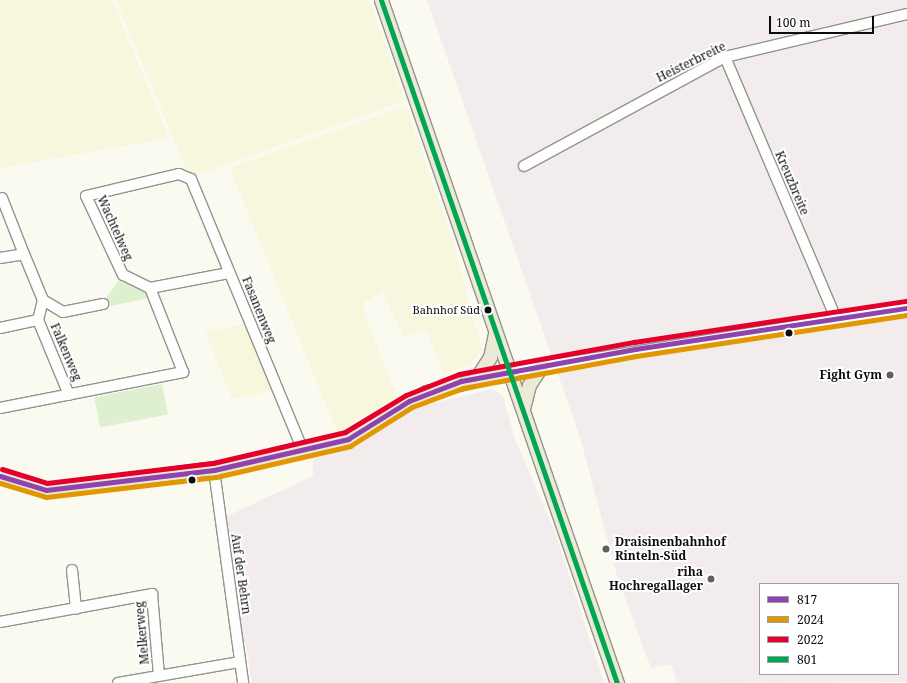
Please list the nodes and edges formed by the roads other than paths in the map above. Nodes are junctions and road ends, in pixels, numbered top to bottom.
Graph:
1 (381, 0) edge
2 (907, 14) edge
3 (724, 57) junction
4 (524, 166) dead end
5 (191, 179) joint
6 (2, 198) dead end
7 (24, 254) junction
8 (0, 258) edge
9 (229, 273) junction
10 (150, 288) junction
11 (43, 300) junction
12 (103, 304) dead end
13 (907, 308) edge
14 (836, 319) junction
15 (38, 320) junction
16 (0, 328) edge
17 (495, 334) junction
18 (542, 365) junction
19 (509, 372) junction
20 (477, 377) junction
21 (69, 395) junction
22 (0, 408) edge
23 (523, 411) junction
24 (303, 451) junction
25 (214, 470) junction
26 (0, 476) edge
27 (72, 570) dead end
28 (76, 609) junction
29 (0, 622) edge
30 (240, 662) junction
31 (159, 675) junction
32 (118, 683) edge
33 (243, 683) edge
34 (617, 683) edge

1 - 17 main road
2 - 3 street, Heisterbreite
3 - 4 street, Heisterbreite
3 - 14 street, Kreuzbreite
5 - 9 street, Fasanenweg
5 - 10 street, Wachtelweg
6 - 7 street
7 - 8 street
7 - 11 street
9 - 10 street
9 - 24 street, Fasanenweg
10 - 21 street, Falkenweg
11 - 12 street, Falkenweg
11 - 15 street, Falkenweg
13 - 14 street
14 - 18 street
15 - 16 street, Falkenweg
15 - 21 street, Falkenweg
17 - 19 main road
17 - 20 main road
18 - 19 street
18 - 23 main road
19 - 20 main road
19 - 23 main road
20 - 24 main road
21 - 22 street, Falkenweg
23 - 34 main road
24 - 25 main road
25 - 26 main road
25 - 30 street, Auf der Behrn
27 - 28 street
28 - 29 street, Melkerweg
28 - 31 street, Melkerweg
30 - 31 street
30 - 33 street, Auf der Behrn
31 - 32 street

